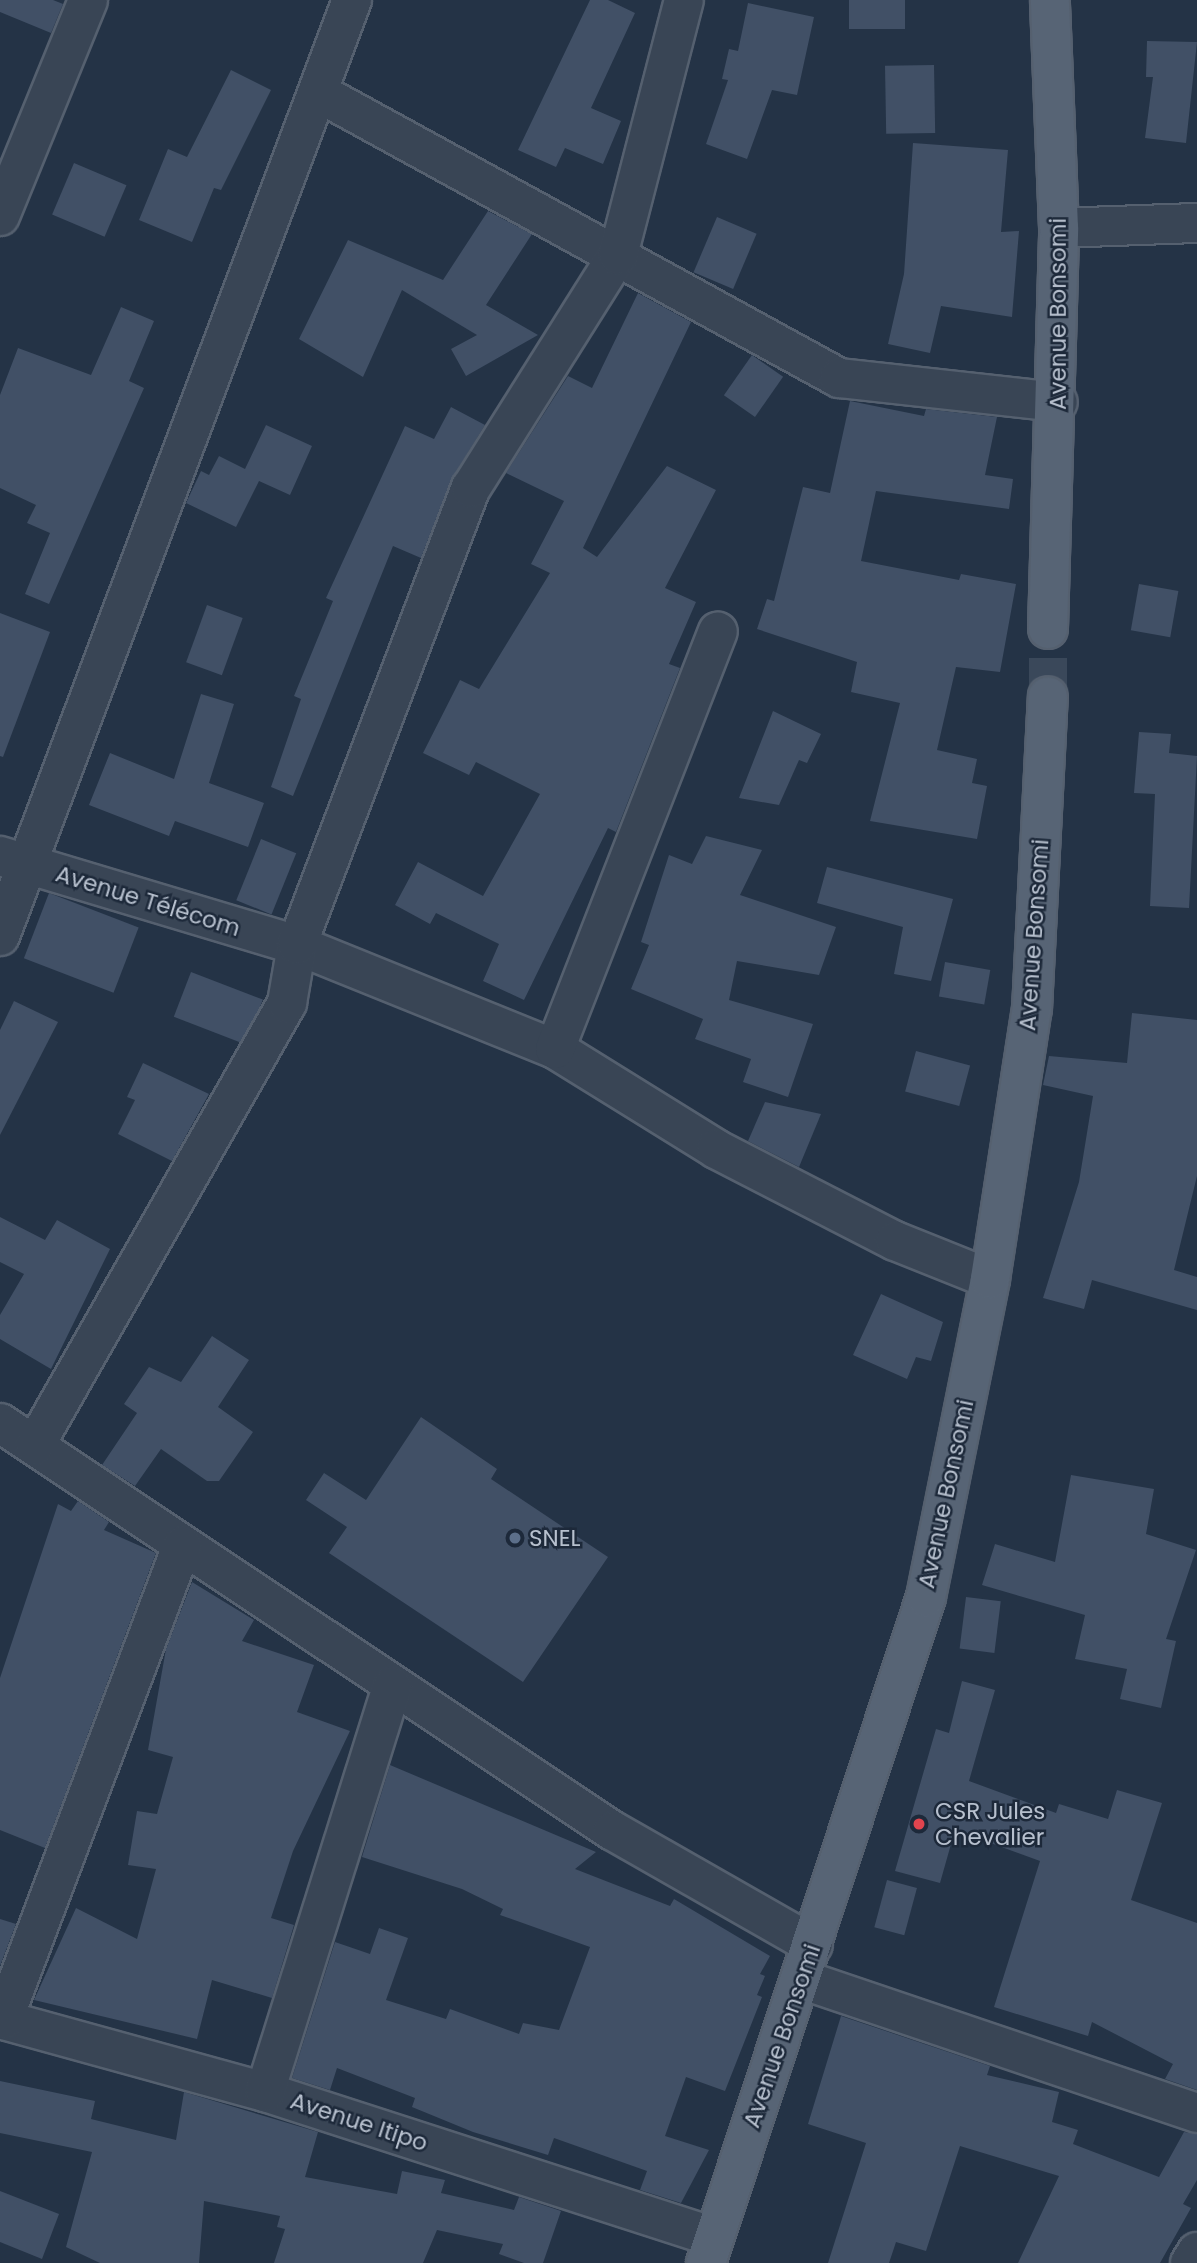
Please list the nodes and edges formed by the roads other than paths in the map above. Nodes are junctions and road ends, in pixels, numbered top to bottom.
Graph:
1 (88, 0) edge
2 (352, 0) edge
3 (684, 0) edge
4 (1050, 0) edge
5 (321, 94) junction
6 (0, 216) edge
7 (1197, 223) edge
8 (1059, 228) junction
9 (618, 255) junction
10 (1058, 402) junction
11 (1048, 629) tunnel mouth
12 (718, 632) dead end
13 (1048, 696) tunnel mouth
14 (13, 860) edge
15 (0, 936) edge
16 (297, 945) junction
17 (555, 1049) junction
18 (990, 1279) junction
19 (0, 1423) edge
20 (35, 1445) junction
21 (182, 1546) junction
22 (392, 1686) junction
23 (807, 1962) junction
24 (2, 2020) edge
25 (265, 2092) junction
26 (1197, 2113) edge
27 (710, 2250) edge
28 (1197, 2252) edge
29 (1190, 2263) edge

1 - 6 street
2 - 5 street
3 - 9 street
4 - 8 main road, Avenue Bonsomi
5 - 9 street
5 - 14 street
7 - 8 street
8 - 10 main road, Avenue Bonsomi
9 - 10 street
9 - 16 street
10 - 11 main road, Avenue Bonsomi
12 - 17 street
13 - 18 main road, Avenue Bonsomi
14 - 15 street
14 - 16 street, Avenue Télécom
16 - 17 street, Avenue Télécom
16 - 20 street
17 - 18 street, Avenue Télécom
18 - 23 main road, Avenue Bonsomi
19 - 20 street
20 - 21 street
21 - 22 street
21 - 24 street
22 - 23 street
22 - 25 street
23 - 26 street
23 - 27 main road, Avenue Bonsomi
24 - 25 street, Avenue Itipo
25 - 27 street, Avenue Itipo
28 - 29 street

